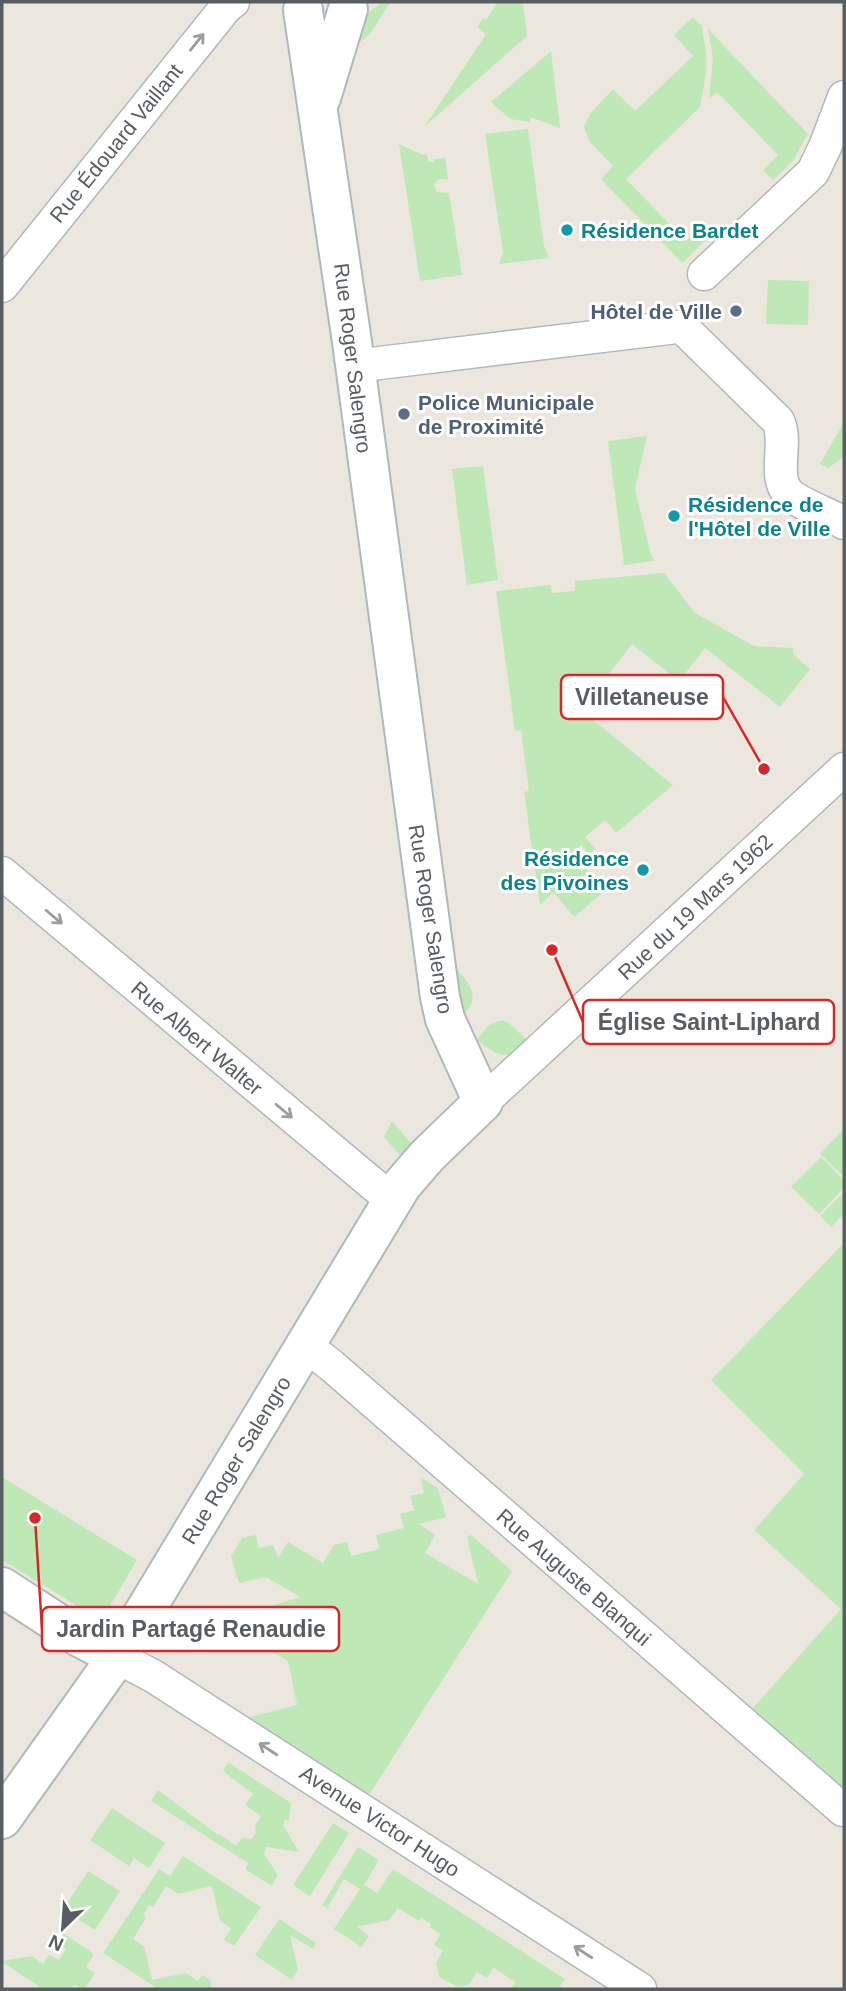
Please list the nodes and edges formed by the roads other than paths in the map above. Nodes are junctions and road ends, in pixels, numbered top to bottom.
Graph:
1 (233, 2) edge
2 (295, 6) edge
3 (355, 6) edge
4 (844, 97) edge
5 (318, 110) junction
6 (704, 274) dead end
7 (2, 286) edge
8 (355, 366) junction
9 (844, 523) edge
10 (844, 769) edge
11 (2, 873) edge
12 (483, 1102) junction
13 (393, 1201) junction
14 (305, 1345) junction
15 (2, 1587) edge
16 (117, 1657) junction
17 (843, 1810) edge
18 (2, 1819) edge
19 (640, 1989) edge

7 -> 1 street, Rue Édouard Vaillant
2 - 3 street
2 - 5 street, Rue Roger Salengro
3 - 5 street, Rue Roger Salengro
4 - 6 street
5 - 8 street, Rue Roger Salengro
8 - 9 street
8 - 12 street, Rue Roger Salengro
10 - 12 street, Rue du 19 Mars 1962
11 -> 13 street, Rue Albert Walter
12 - 13 street, Rue Roger Salengro
13 - 14 street, Rue Roger Salengro
14 - 16 street, Rue Roger Salengro
14 - 17 street, Rue Auguste Blanqui
15 - 16 street
16 - 18 street, Rue Roger Salengro
19 -> 16 street, Avenue Victor Hugo

